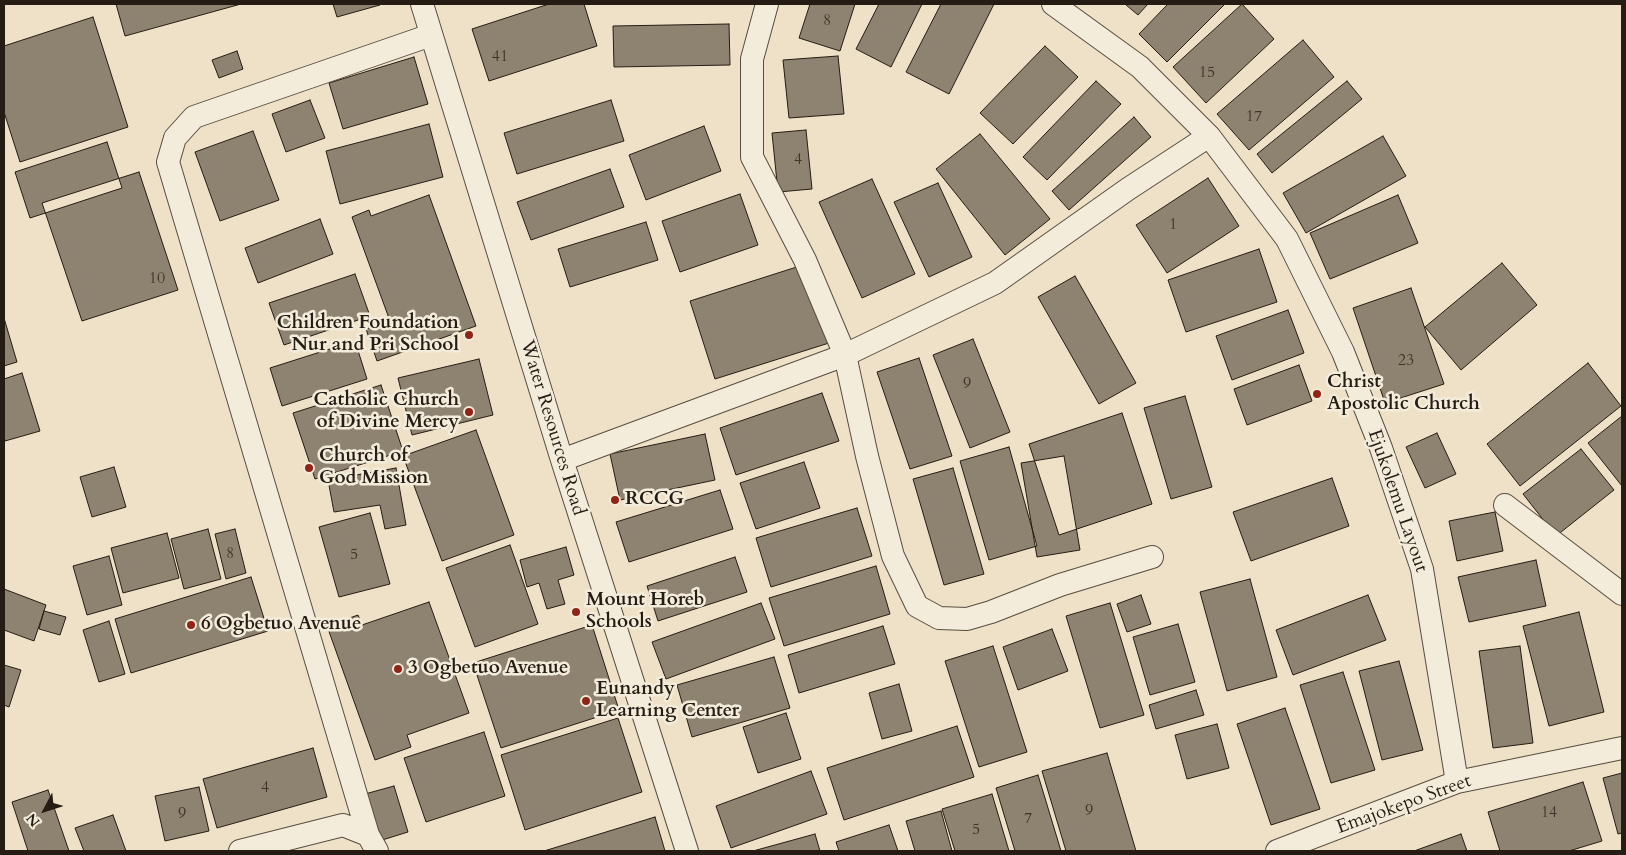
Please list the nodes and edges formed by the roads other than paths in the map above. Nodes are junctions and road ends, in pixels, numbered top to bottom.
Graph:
1 (422, 4) edge
2 (767, 4) edge
3 (1053, 4) edge
4 (431, 35) junction
5 (1209, 136) junction
6 (845, 355) junction
7 (562, 460) junction
8 (1505, 505) dead end
9 (1152, 557) dead end
10 (1622, 594) edge
11 (1622, 748) edge
12 (1457, 782) junction
13 (372, 843) edge
14 (240, 851) edge
15 (687, 851) edge
16 (1277, 851) edge

1 - 4 street, Water Resources Road
2 - 6 street
3 - 5 street, Ejukolemu Layout
4 - 7 street, Water Resources Road
4 - 13 street
5 - 6 street
5 - 12 street, Ejukolemu Layout
6 - 7 street
6 - 9 street
7 - 15 street, Water Resources Road
8 - 10 street
11 - 12 street, Emajokepo Street
12 - 16 street, Emajokepo Street
13 - 14 street

